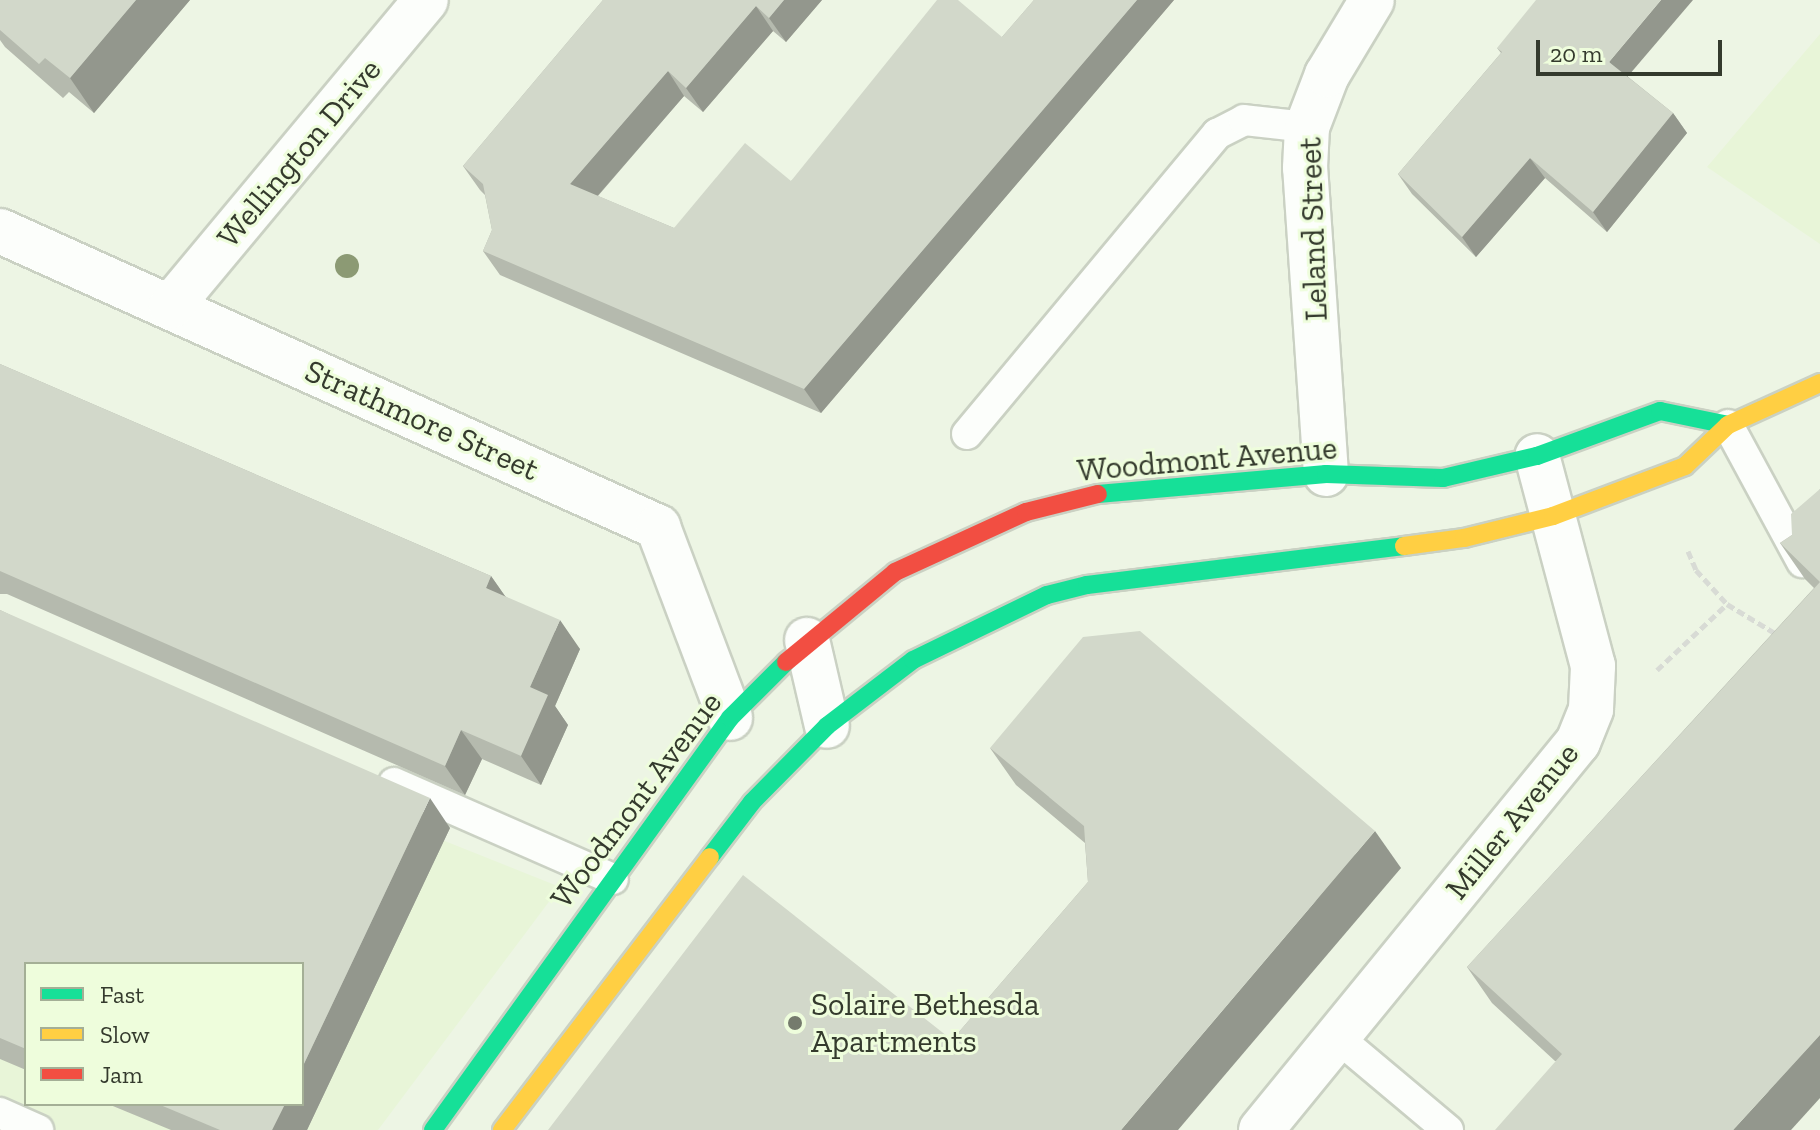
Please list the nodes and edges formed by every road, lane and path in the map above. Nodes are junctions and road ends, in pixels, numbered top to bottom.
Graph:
1 (426, 0) edge
2 (1372, 0) edge
3 (1307, 127) junction
4 (0, 231) edge
5 (171, 306) junction
6 (1820, 383) edge
7 (1728, 425) junction
8 (967, 434) dead end
9 (1537, 456) junction
10 (1326, 474) junction
11 (1553, 516) junction
12 (1688, 551) dead end
13 (1802, 562) edge
14 (1727, 604) junction
15 (807, 640) junction
16 (1790, 646) edge
17 (1657, 670) dead end
18 (730, 718) junction
19 (827, 726) junction
20 (359, 768) edge
21 (613, 879) junction
22 (1337, 1037) junction
23 (0, 1113) edge
24 (1265, 1129) edge
25 (38, 1130) edge
26 (433, 1130) edge
27 (502, 1130) edge
28 (1448, 1130) edge

1 - 5 street, Wellington Drive
2 - 3 street, Leland Street
3 - 8 lane
3 - 10 street, Leland Street
4 - 5 street, Strathmore Street
5 - 18 street, Strathmore Street
6 - 7 street
7 - 9 street, Woodmont Avenue
7 - 11 street
7 - 13 lane
9 - 10 street, Woodmont Avenue
9 - 11 street, Miller Avenue
10 - 15 street, Woodmont Avenue
11 - 19 street
11 - 22 street, Miller Avenue
12 - 14 path
14 - 16 path
14 - 17 path
15 - 18 street, Woodmont Avenue
15 - 19 street
18 - 21 street, Woodmont Avenue
19 - 27 street
20 - 21 lane
21 - 26 street, Woodmont Avenue
22 - 24 street, Miller Avenue
22 - 28 lane
23 - 25 lane

